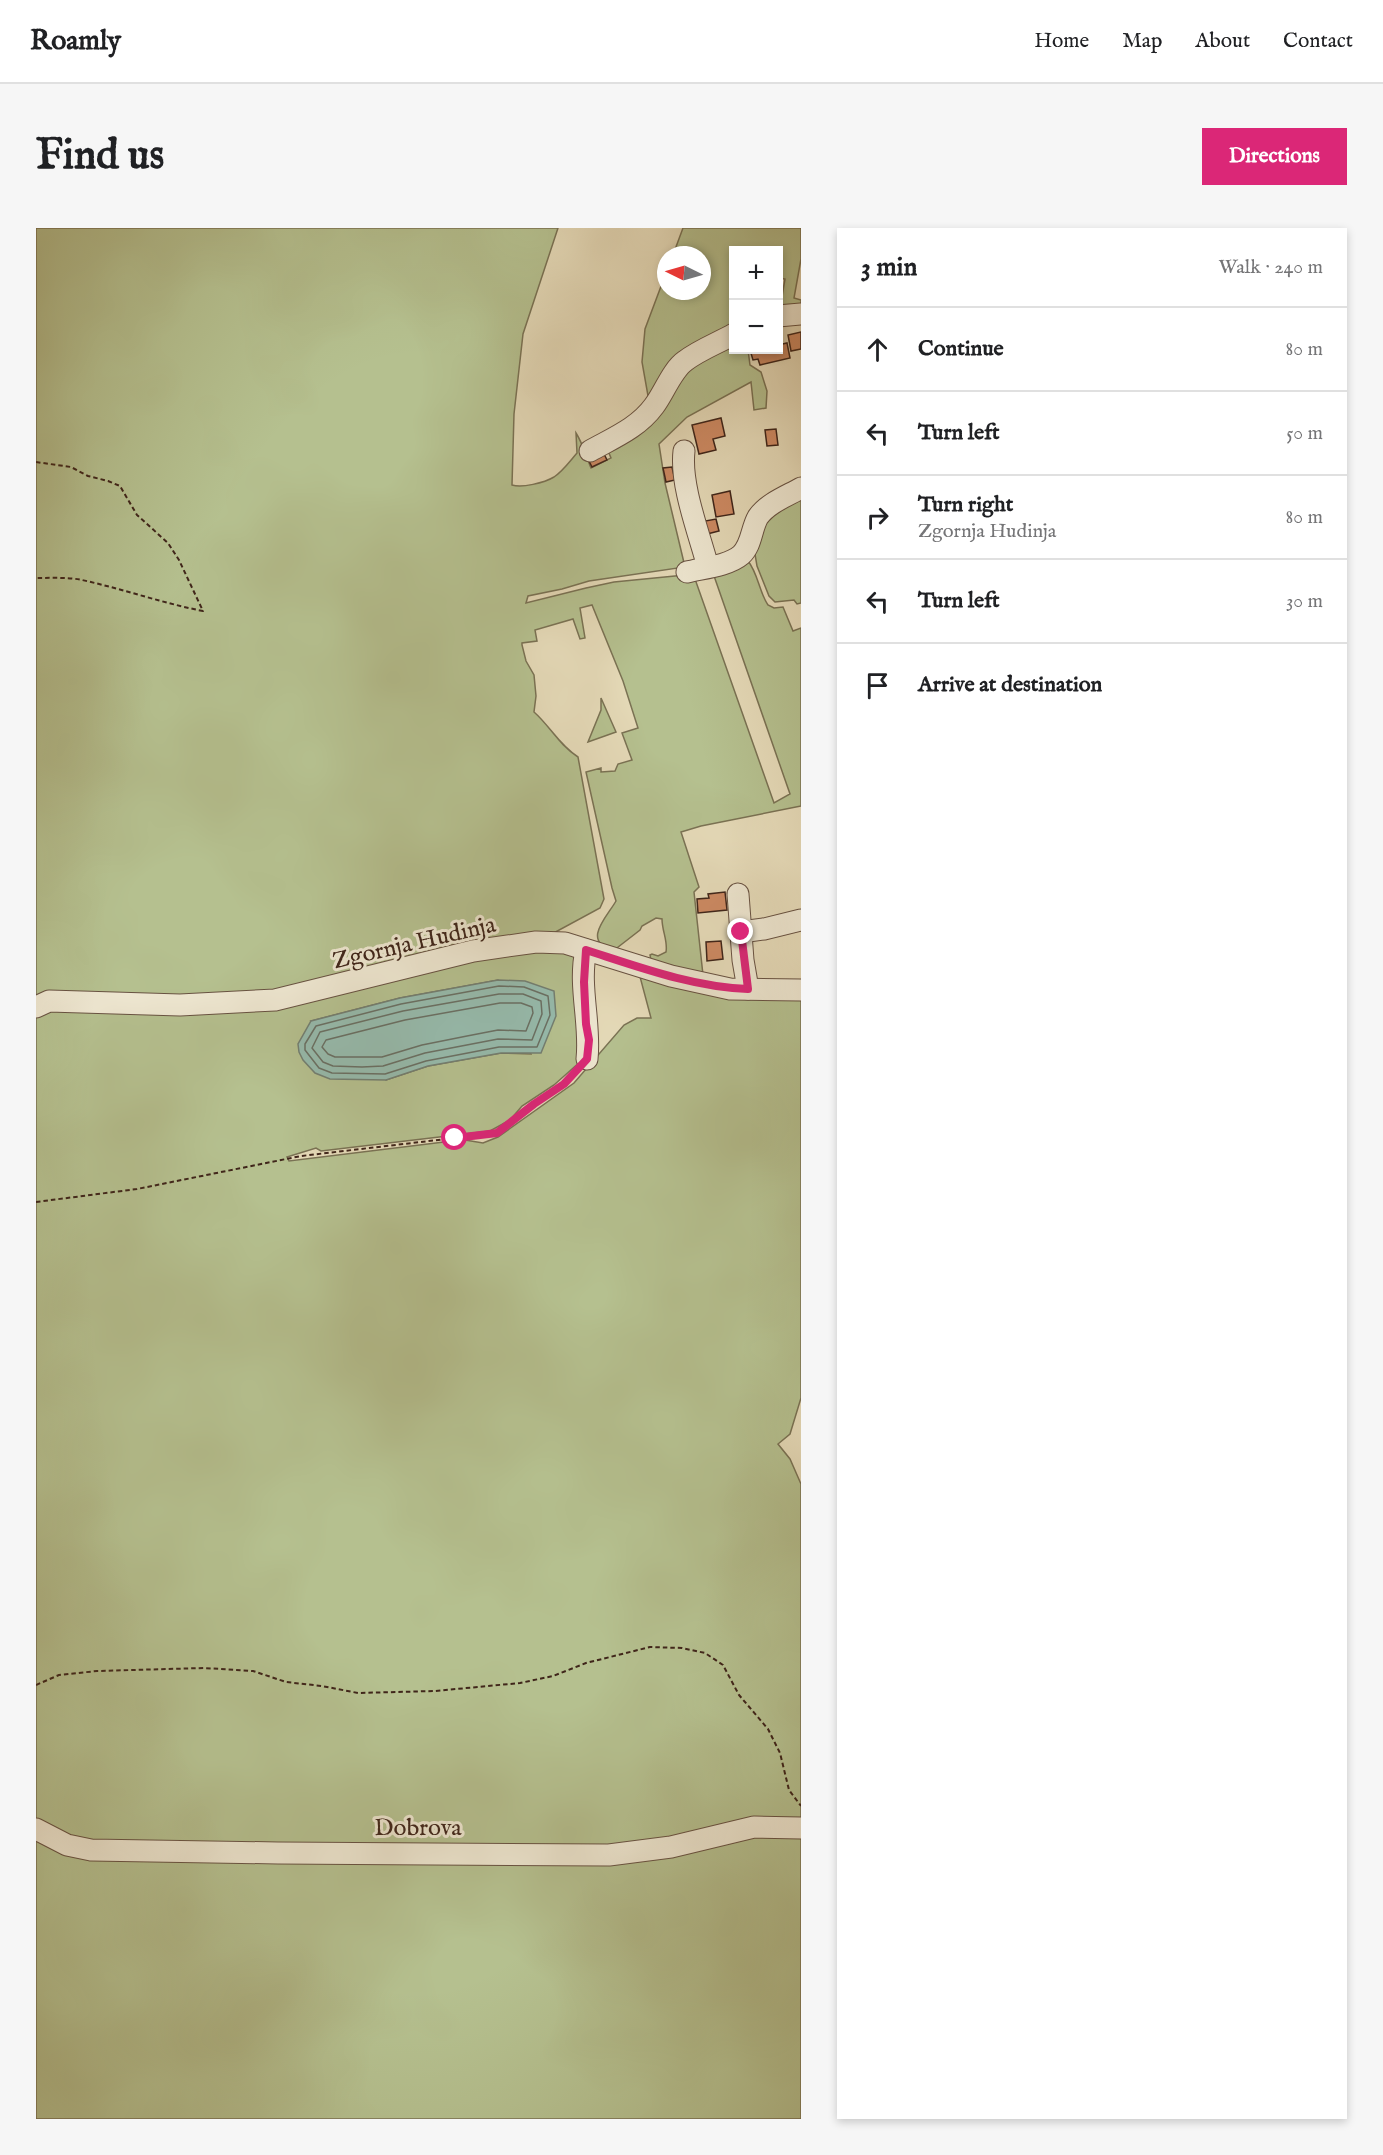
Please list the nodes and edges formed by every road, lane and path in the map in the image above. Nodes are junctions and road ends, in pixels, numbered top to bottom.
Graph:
1 (801, 314) edge
2 (783, 316) edge
3 (729, 337) edge
4 (590, 451) dead end
5 (684, 452) dead end
6 (36, 462) edge
7 (801, 488) edge
8 (708, 567) junction
9 (687, 572) dead end
10 (36, 578) edge
11 (738, 894) dead end
12 (801, 920) edge
13 (741, 932) junction
14 (586, 950) junction
15 (748, 989) junction
16 (801, 990) edge
17 (36, 1007) edge
18 (587, 1059) joint
19 (36, 1202) edge
20 (36, 1685) edge
21 (801, 1806) edge
22 (801, 1828) edge
23 (36, 1829) edge

1 - 2 street
3 - 4 street
5 - 8 street
6 - 10 path
7 - 8 street
8 - 9 street
11 - 13 street
12 - 13 street
13 - 15 street
14 - 15 street, Zgornja Hudinja
14 - 17 street, Zgornja Hudinja
14 - 18 street
15 - 16 street, Zgornja Hudinja
18 - 19 path
20 - 21 path
22 - 23 street, Dobrova

